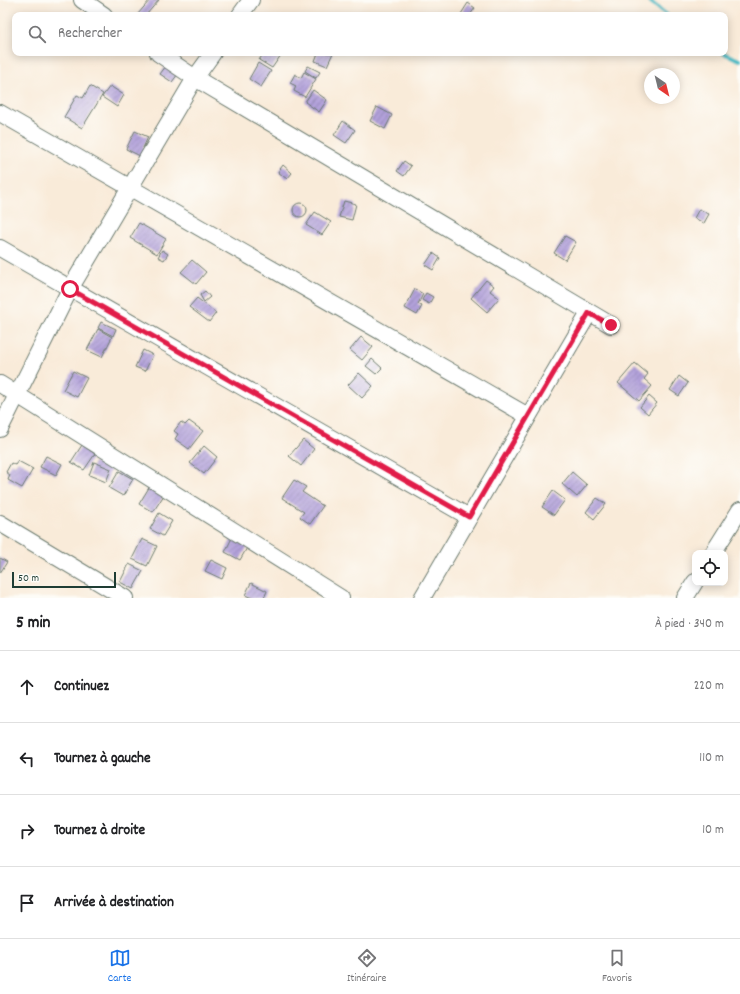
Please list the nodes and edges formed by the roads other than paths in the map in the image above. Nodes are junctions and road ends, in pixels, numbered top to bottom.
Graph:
1 (82, 0) edge
2 (251, 0) edge
3 (100, 12) edge
4 (242, 12) edge
5 (162, 56) edge
6 (211, 56) edge
7 (195, 78) junction
8 (0, 113) edge
9 (131, 187) junction
10 (0, 248) edge
11 (70, 289) junction
12 (589, 313) junction
13 (611, 325) dead end
14 (0, 384) edge
15 (17, 395) junction
16 (528, 416) junction
17 (0, 429) edge
18 (740, 510) edge
19 (469, 517) junction
20 (0, 523) edge
21 (715, 550) edge
22 (692, 586) edge
23 (125, 598) edge
24 (341, 598) edge
25 (422, 598) edge
26 (685, 598) edge

1 - 3 street
2 - 4 street
5 - 7 street
6 - 7 street
7 - 9 street
7 - 12 street
8 - 9 street
9 - 11 street
9 - 16 street
10 - 11 street
11 - 15 street
11 - 19 street
12 - 13 street
12 - 16 street
14 - 15 street
15 - 17 street
15 - 24 street
16 - 19 street
18 - 21 street
19 - 25 street
20 - 23 street
22 - 26 street

